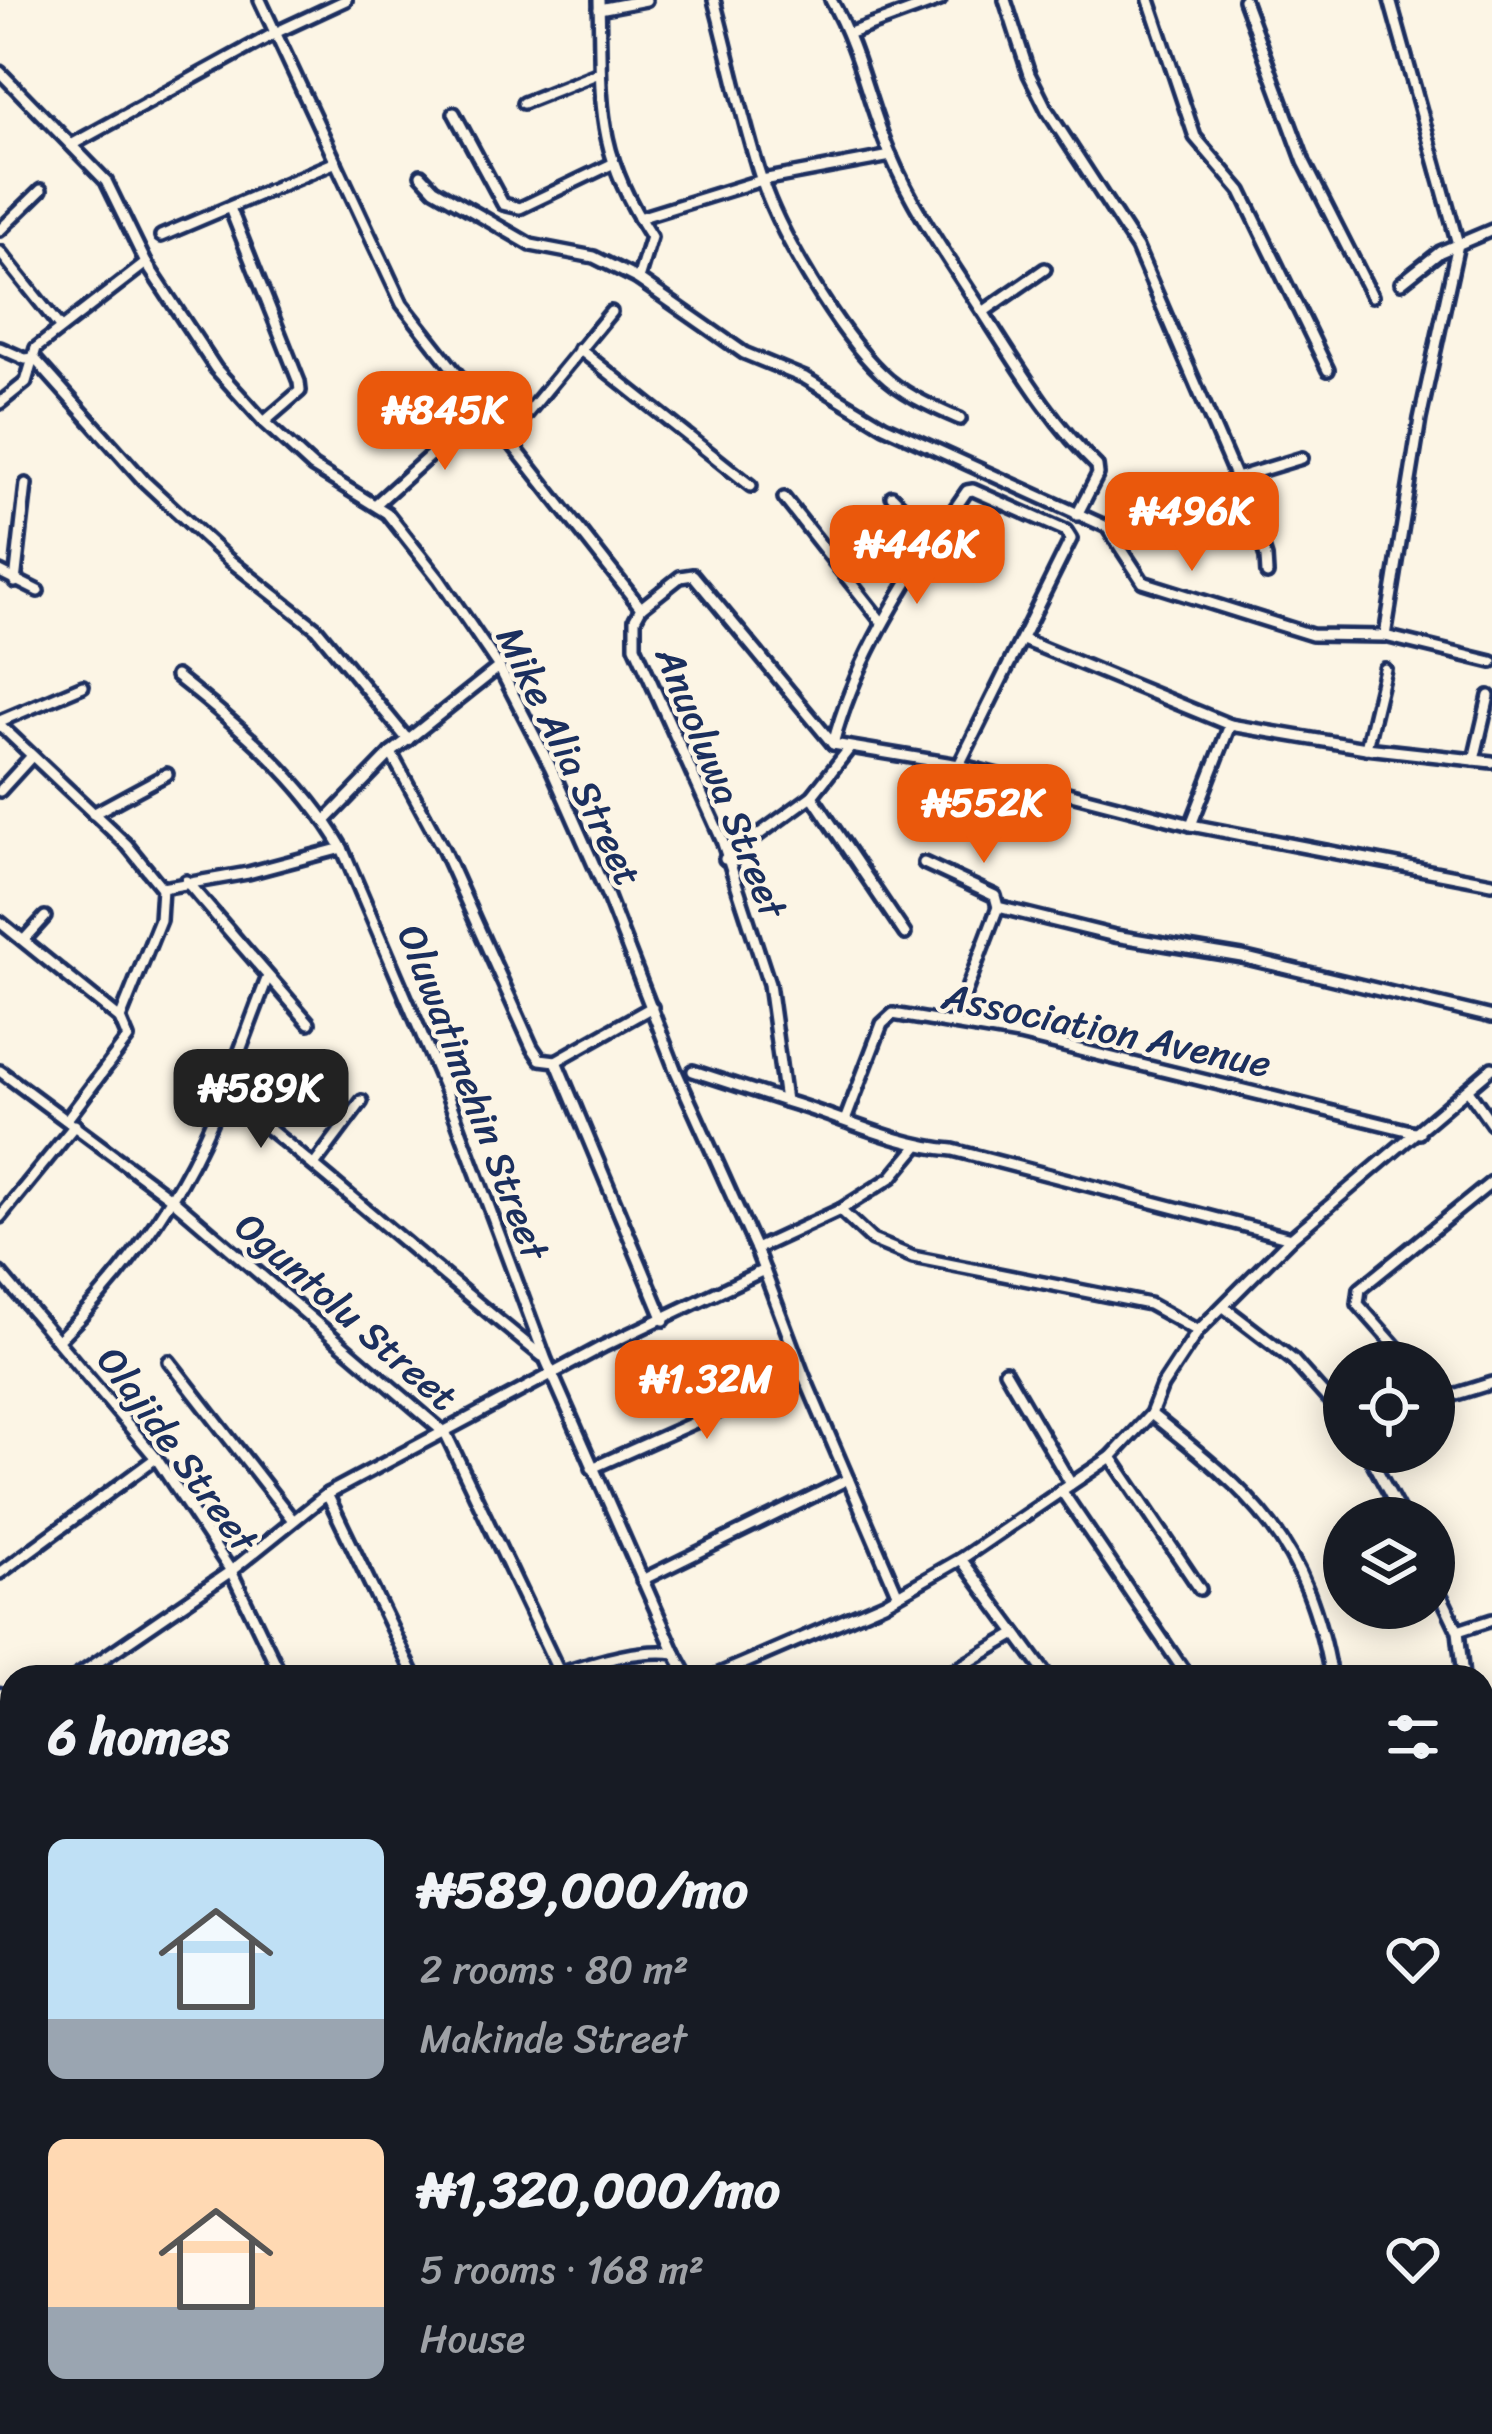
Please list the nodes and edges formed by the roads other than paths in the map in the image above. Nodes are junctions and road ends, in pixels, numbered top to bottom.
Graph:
1 (260, 0) edge
2 (346, 0) edge
3 (646, 0) edge
4 (714, 0) edge
5 (831, 0) edge
6 (940, 0) edge
7 (1005, 0) edge
8 (1149, 0) edge
9 (1244, 0) edge
10 (1390, 0) edge
11 (599, 4) edge
12 (278, 32) junction
13 (850, 33) junction
14 (0, 72) edge
15 (599, 73) junction
16 (523, 103) dead end
17 (454, 113) dead end
18 (73, 144) junction
19 (891, 156) junction
20 (336, 162) junction
21 (612, 164) junction
22 (421, 175) dead end
23 (762, 181) junction
24 (41, 190) dead end
25 (230, 208) junction
26 (639, 218) junction
27 (0, 230) edge
28 (1492, 230) edge
29 (161, 236) dead end
30 (1458, 244) junction
31 (0, 251) edge
32 (146, 263) junction
33 (1045, 269) dead end
34 (638, 279) junction
35 (1401, 284) dead end
36 (1372, 296) dead end
37 (610, 311) dead end
38 (983, 312) junction
39 (59, 326) junction
40 (0, 348) edge
41 (579, 349) junction
42 (34, 358) junction
43 (1328, 370) dead end
44 (0, 403) edge
45 (484, 407) junction
46 (960, 419) dead end
47 (264, 422) junction
48 (507, 438) junction
49 (1302, 458) dead end
50 (1236, 478) junction
51 (26, 484) dead end
52 (751, 486) dead end
53 (892, 496) dead end
54 (784, 498) dead end
55 (376, 504) junction
56 (1077, 515) junction
57 (1150, 528) dead end
58 (934, 539) junction
59 (0, 572) edge
60 (1267, 574) dead end
61 (15, 582) junction
62 (38, 591) dead end
63 (641, 608) junction
64 (881, 621) junction
65 (1385, 636) junction
66 (1022, 640) junction
67 (1492, 662) edge
68 (499, 667) junction
69 (1385, 669) dead end
70 (176, 676) dead end
71 (83, 686) dead end
72 (1489, 696) dead end
73 (0, 723) edge
74 (1230, 725) junction
75 (408, 740) junction
76 (832, 744) junction
77 (1366, 748) junction
78 (849, 749) junction
79 (391, 753) junction
80 (31, 757) junction
81 (1474, 760) junction
82 (1492, 762) edge
83 (959, 765) junction
84 (167, 774) dead end
85 (0, 791) edge
86 (812, 796) junction
87 (93, 814) junction
88 (326, 820) junction
89 (1191, 825) junction
90 (342, 848) junction
91 (725, 859) junction
92 (924, 862) dead end
93 (186, 881) junction
94 (1492, 883) edge
95 (161, 887) junction
96 (998, 907) junction
97 (45, 917) dead end
98 (0, 922) edge
99 (905, 934) dead end
100 (24, 940) junction
101 (267, 979) junction
102 (652, 1007) junction
103 (1492, 1016) edge
104 (120, 1019) junction
105 (309, 1023) dead end
106 (954, 1023) junction
107 (556, 1061) junction
108 (1492, 1068) edge
109 (0, 1070) edge
110 (693, 1071) dead end
111 (1468, 1090) junction
112 (223, 1092) junction
113 (362, 1101) dead end
114 (785, 1101) junction
115 (846, 1118) junction
116 (71, 1122) junction
117 (1492, 1124) edge
118 (1419, 1132) junction
119 (917, 1147) junction
120 (314, 1164) junction
121 (1492, 1182) edge
122 (172, 1199) junction
123 (840, 1210) junction
124 (0, 1216) edge
125 (1291, 1238) junction
126 (756, 1249) junction
127 (764, 1270) junction
128 (0, 1273) edge
129 (1226, 1308) junction
130 (664, 1320) junction
131 (1198, 1331) junction
132 (59, 1339) junction
133 (1391, 1341) edge
134 (546, 1360) junction
135 (169, 1361) dead end
136 (1006, 1371) dead end
137 (803, 1374) junction
138 (554, 1375) junction
139 (1492, 1383) edge
140 (1323, 1394) edge
141 (1455, 1394) edge
142 (1150, 1414) junction
143 (446, 1434) junction
144 (1111, 1457) junction
145 (156, 1458) junction
146 (592, 1468) junction
147 (848, 1480) junction
148 (1066, 1487) junction
149 (327, 1494) junction
150 (292, 1519) junction
151 (961, 1559) junction
152 (231, 1571) junction
153 (0, 1573) edge
154 (642, 1580) junction
155 (1200, 1589) dead end
156 (897, 1592) junction
157 (1492, 1620) edge
158 (1455, 1625) edge
159 (1458, 1631) junction
160 (1016, 1634) junction
161 (675, 1653) junction
162 (94, 1665) edge
163 (276, 1665) edge
164 (409, 1665) edge
165 (550, 1665) edge
166 (593, 1665) edge
167 (682, 1665) edge
168 (741, 1665) edge
169 (963, 1665) edge
170 (1039, 1665) edge
171 (1180, 1665) edge
172 (1327, 1665) edge
173 (1461, 1665) edge

1 - 12 street, Anuoluwa Street
2 - 12 street
3 - 11 street
4 - 23 street
5 - 13 street
6 - 13 street
7 - 50 street
8 - 43 street
9 - 36 street
10 - 30 street
11 - 15 street
12 - 18 street
12 - 20 street, Anuoluwa Street
13 - 19 street
14 - 18 street, Mike Alia Street
15 - 16 street
15 - 21 street
17 - 21 street
18 - 32 street, Mike Alia Street
19 - 23 street
19 - 38 street
20 - 25 street
20 - 45 street, Anuoluwa Street
21 - 26 street
22 - 34 street
23 - 26 street
23 - 46 street
24 - 27 street
25 - 29 street
25 - 47 street
26 - 34 street
28 - 30 street
30 - 35 street
30 - 65 street
31 - 39 street
32 - 39 street
32 - 47 street, Mike Alia Street
33 - 38 street
34 - 56 street
37 - 41 street
38 - 56 street
39 - 42 street
40 - 42 street
41 - 48 street
41 - 52 street
42 - 44 street
42 - 75 street
45 - 48 street, Anuoluwa Street
45 - 55 street
47 - 55 street, Mike Alia Street
48 - 63 street, Anuoluwa Street
49 - 50 street
50 - 57 street
50 - 60 street
51 - 61 street
53 - 58 street
54 - 64 street
55 - 68 street, Mike Alia Street
56 - 65 street
58 - 64 street
58 - 66 street
59 - 61 street
61 - 62 street
63 - 76 street
63 - 91 street, Anuoluwa Street
64 - 76 street
65 - 67 street
66 - 74 street
66 - 83 street
68 - 75 street
68 - 102 street, Mike Alia Street
69 - 77 street
70 - 88 street, Oluwatimehin Street
71 - 73 street
72 - 81 street
73 - 80 street
74 - 77 street
74 - 89 street
75 - 79 street
76 - 78 street
77 - 81 street
78 - 83 street
78 - 86 street
79 - 88 street
79 - 107 street
80 - 85 street
80 - 87 street
81 - 82 street
83 - 89 street
84 - 87 street
86 - 91 street
86 - 99 street
87 - 95 street
88 - 90 street, Oluwatimehin Street
89 - 94 street
90 - 93 street
90 - 134 street, Oluwatimehin Street
91 - 114 street, Anuoluwa Street
92 - 96 street
93 - 95 street
93 - 101 street
95 - 104 street
96 - 103 street
96 - 106 street
97 - 100 street
98 - 100 street
100 - 104 street
101 - 105 street
101 - 112 street
102 - 107 street
102 - 126 street, Mike Alia Street
104 - 116 street
106 - 115 street, Association Avenue
106 - 118 street, Association Avenue
107 - 130 street
108 - 111 street
109 - 116 street, Oguntolu Street
110 - 114 street
111 - 117 street
111 - 118 street
112 - 120 street
112 - 122 street
113 - 120 street
114 - 115 street
115 - 119 street
116 - 122 street, Oguntolu Street
116 - 124 street
118 - 125 street
119 - 123 street
119 - 125 street
120 - 134 street
121 - 133 street
122 - 132 street
122 - 143 street, Oguntolu Street
123 - 126 street
123 - 131 street
125 - 129 street
126 - 127 street, Mike Alia Street
127 - 130 street
127 - 137 street, Mike Alia Street
128 - 132 street, Olajide Street
129 - 131 street
129 - 140 street
130 - 138 street
131 - 142 street
132 - 145 street, Olajide Street
134 - 138 street, Oluwatimehin Street
135 - 150 street
136 - 148 street
137 - 146 street
137 - 147 street, Mike Alia Street
138 - 143 street
138 - 146 street, Oluwatimehin Street
139 - 141 street
142 - 144 street
142 - 172 street
143 - 149 street
143 - 165 street, Oguntolu Street
144 - 148 street
144 - 155 street
145 - 152 street, Olajide Street
145 - 153 street
146 - 154 street, Oluwatimehin Street
147 - 154 street
147 - 156 street, Mike Alia Street
148 - 151 street
148 - 171 street
149 - 150 street
149 - 164 street
150 - 152 street
151 - 156 street
151 - 160 street
152 - 162 street
152 - 163 street, Olajide Street
154 - 161 street, Oluwatimehin Street
156 - 168 street
157 - 159 street
158 - 159 street
159 - 173 street
160 - 169 street
160 - 170 street
161 - 166 street
161 - 167 street, Oluwatimehin Street

